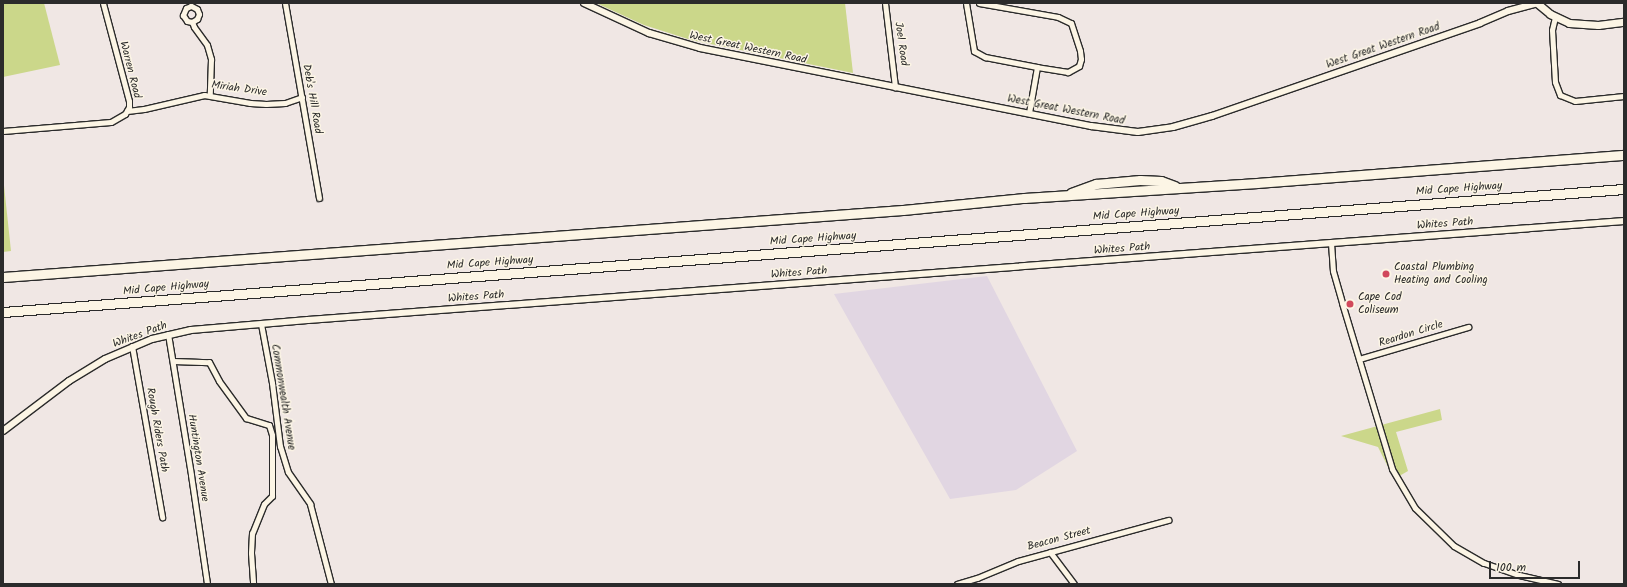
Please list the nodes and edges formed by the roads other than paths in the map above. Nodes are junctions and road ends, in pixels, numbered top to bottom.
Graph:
1 (103, 3) edge
2 (285, 3) edge
3 (584, 3) edge
4 (885, 3) edge
5 (966, 3) edge
6 (979, 3) edge
7 (1537, 3) edge
8 (1555, 17) junction
9 (192, 22) dead end
10 (1624, 22) edge
11 (1037, 67) junction
12 (895, 87) junction
13 (210, 95) junction
14 (1624, 96) edge
15 (302, 98) junction
16 (127, 111) junction
17 (1029, 113) junction
18 (3, 131) edge
19 (1624, 155) edge
20 (1624, 189) edge
21 (319, 198) dead end
22 (1624, 221) edge
23 (1331, 243) junction
24 (3, 277) edge
25 (3, 312) edge
26 (261, 324) junction
27 (1468, 327) dead end
28 (168, 334) junction
29 (132, 346) junction
30 (1359, 359) junction
31 (172, 360) junction
32 (3, 431) edge
33 (162, 517) dead end
34 (1168, 520) dead end
35 (1050, 552) junction
36 (207, 584) edge
37 (253, 584) edge
38 (331, 584) edge
39 (957, 584) edge
40 (1074, 584) edge
41 (1558, 584) edge

1 - 16 street, Warren Road
2 - 15 street, Deb's Hill Road
3 - 12 street, West Great Western Road
4 - 12 street, Joel Road
5 - 11 street
6 - 11 street
7 - 8 main road
7 - 17 street, West Great Western Road
8 - 10 main road
8 - 14 street
9 - 13 street
11 - 17 street
12 - 17 street, West Great Western Road
13 - 15 street, Miriah Drive
13 - 16 street, Miriah Drive
15 - 21 street, Deb's Hill Road
16 - 18 street, Warren Road
19 - 24 highway, Mid Cape Highway
20 - 25 highway, Mid Cape Highway
22 - 23 street, Whites Path
23 - 26 street, Whites Path
23 - 30 street
26 - 28 street, Whites Path
26 - 38 street, Commonwealth Avenue
27 - 30 street, Reardon Circle
28 - 29 street, Whites Path
28 - 31 street, Huntington Avenue
29 - 32 street, Whites Path
29 - 33 street, Rough Riders Path
30 - 41 street
31 - 36 street, Huntington Avenue
31 - 37 street
34 - 35 street, Beacon Street
35 - 39 street, Beacon Street
35 - 40 street

